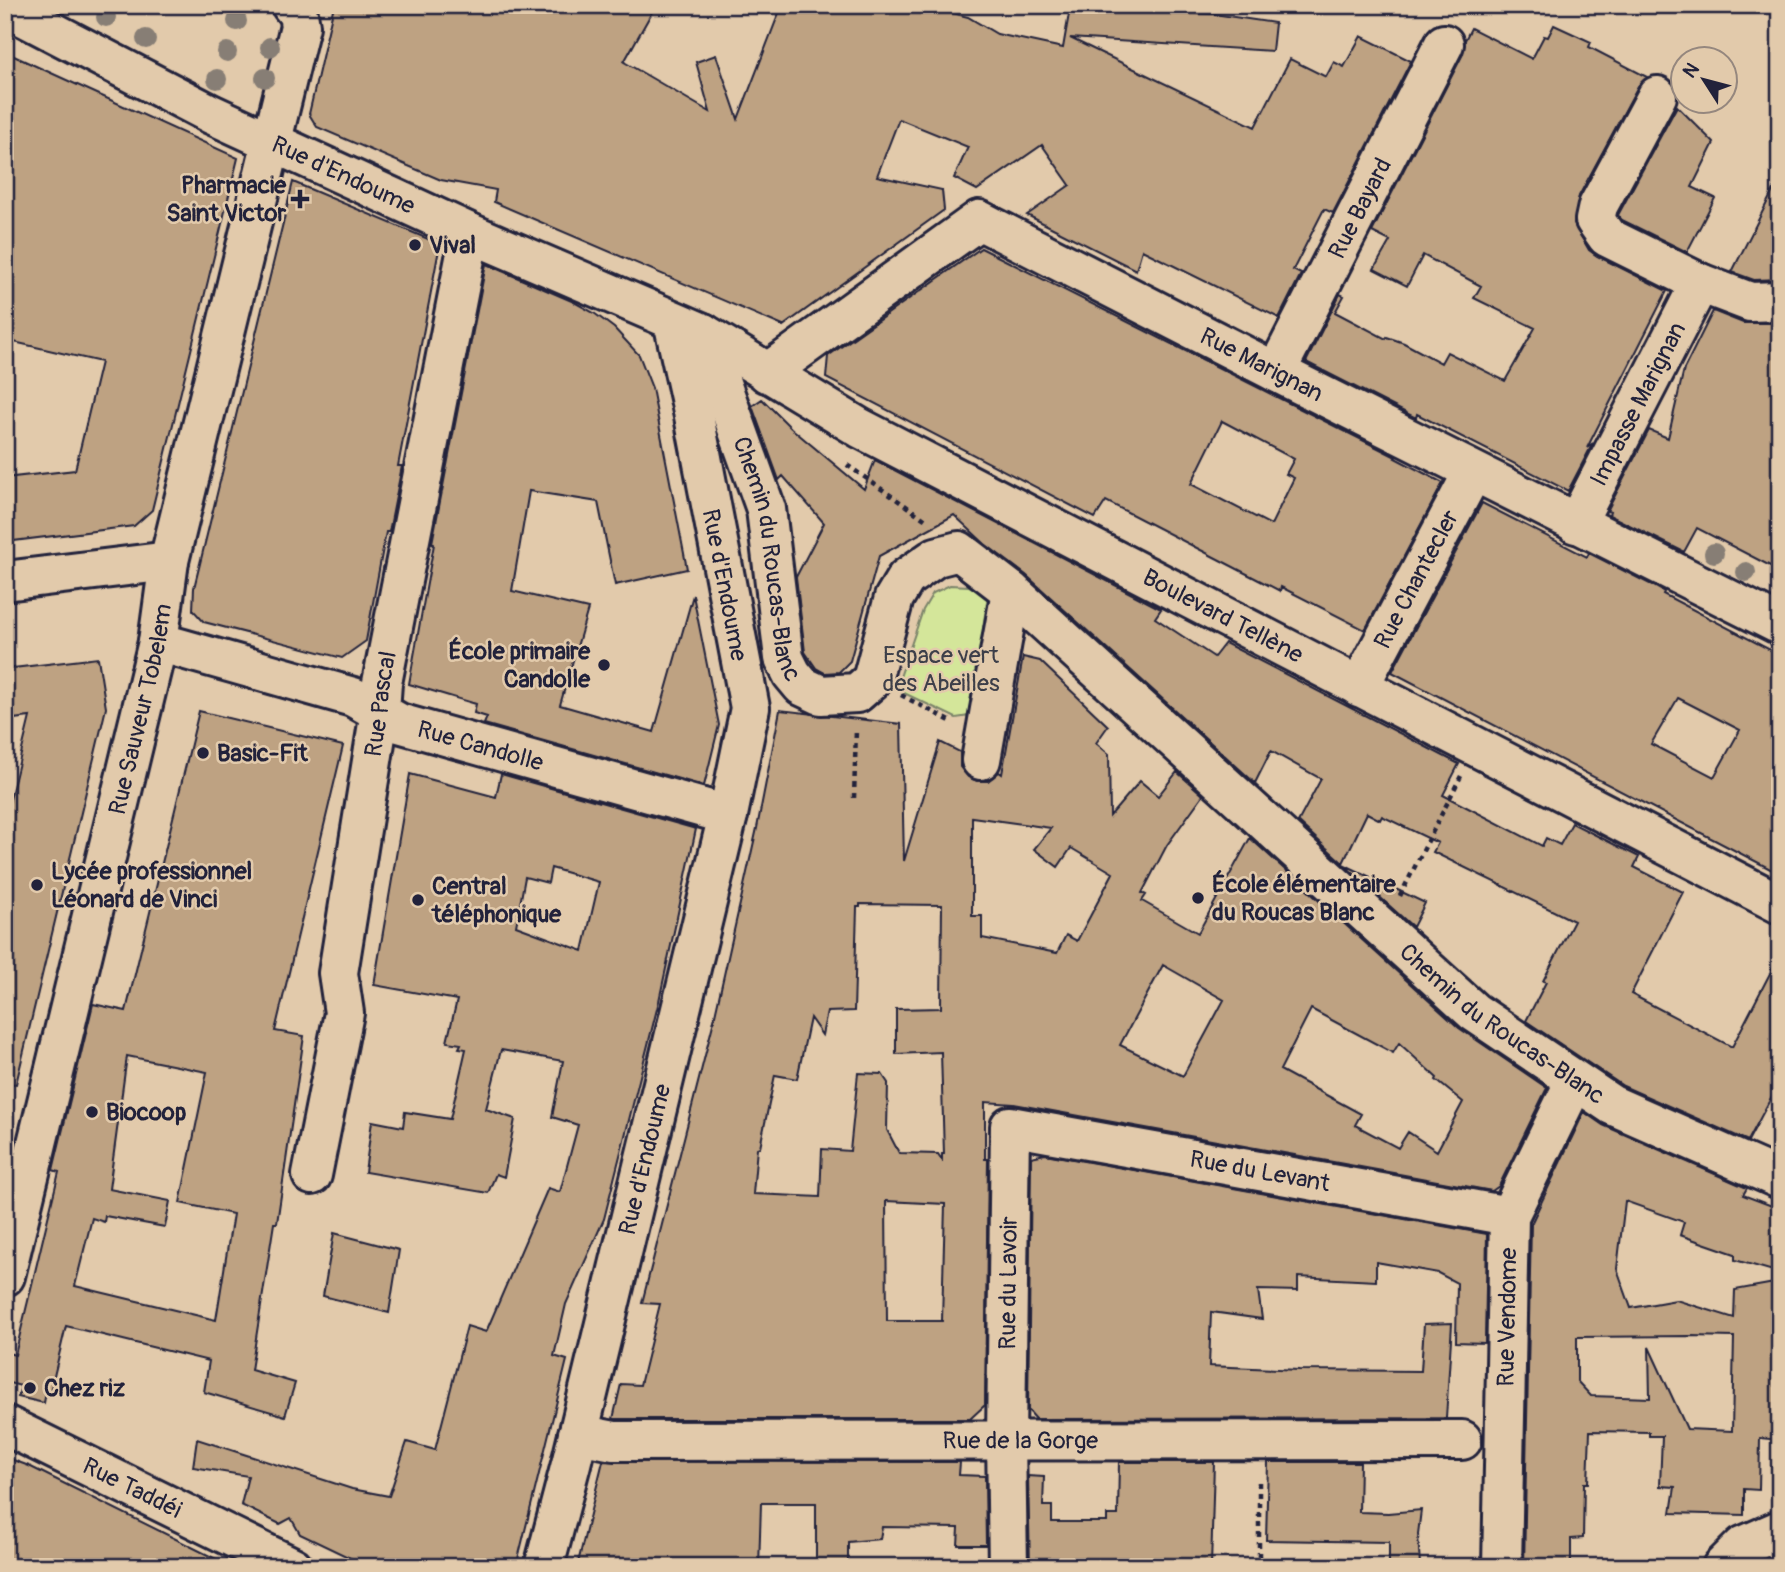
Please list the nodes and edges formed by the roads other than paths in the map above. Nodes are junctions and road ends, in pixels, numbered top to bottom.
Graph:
1 (291, 5) edge
2 (5, 7) edge
3 (1444, 44) dead end
4 (1657, 96) dead end
5 (272, 141) junction
6 (470, 233) junction
7 (1700, 283) junction
8 (1780, 301) edge
9 (688, 327) junction
10 (1276, 372) junction
11 (767, 373) junction
12 (1473, 472) junction
13 (1576, 524) junction
14 (169, 561) junction
15 (5, 582) edge
16 (1012, 591) junction
17 (1780, 625) edge
18 (158, 642) junction
19 (1359, 687) junction
20 (380, 711) junction
21 (984, 749) road end
22 (728, 815) junction
23 (1780, 904) edge
24 (1575, 1081) junction
25 (1010, 1126) joint
26 (312, 1175) dead end
27 (1780, 1179) edge
28 (1509, 1216) junction
29 (5, 1276) edge
30 (5, 1425) edge
31 (578, 1434) junction
32 (1006, 1440) junction
33 (1462, 1440) dead end
34 (1780, 1531) edge
35 (256, 1559) edge
36 (293, 1567) edge
37 (544, 1567) edge
38 (1008, 1567) edge
39 (1502, 1567) edge
40 (1722, 1567) edge

1 - 5 street, Rue Sauveur Tobelem
2 - 5 street, Rue d'Endoume
3 - 10 street, Rue Bayard
4 - 7 street
5 - 6 street, Rue d'Endoume
5 - 14 street, Rue Sauveur Tobelem
6 - 9 street, Rue d'Endoume
6 - 20 street, Rue Pascal
7 - 8 street
7 - 13 street, Impasse Marignan
9 - 11 street, Boulevard Tellène
9 - 16 street, Chemin du Roucas-Blanc
9 - 22 street, Rue d'Endoume
10 - 11 street, Rue Marignan
10 - 12 street, Rue Marignan
11 - 19 street, Boulevard Tellène
12 - 13 street, Rue Marignan
12 - 19 street, Rue Chantecler
13 - 17 street, Rue Marignan
14 - 15 street
14 - 18 street, Rue Sauveur Tobelem
16 - 21 street
16 - 24 street, Chemin du Roucas-Blanc
18 - 20 street, Rue Candolle
18 - 29 street, Rue Sauveur Tobelem
19 - 23 street, Boulevard Tellène
20 - 22 street, Rue Candolle
20 - 26 street, Rue Pascal
22 - 31 street, Rue d'Endoume
24 - 27 street, Chemin du Roucas-Blanc
24 - 28 street, Rue Vendome
25 - 28 street, Rue du Levant
25 - 32 street, Rue du Lavoir
28 - 39 street, Rue Vendome
30 - 35 street, Rue Taddéi
31 - 32 street, Rue de la Gorge
31 - 37 street, Rue d'Endoume
32 - 33 street, Rue de la Gorge
32 - 38 street, Rue du Lavoir
34 - 40 street
35 - 36 street, Rue Taddéi

